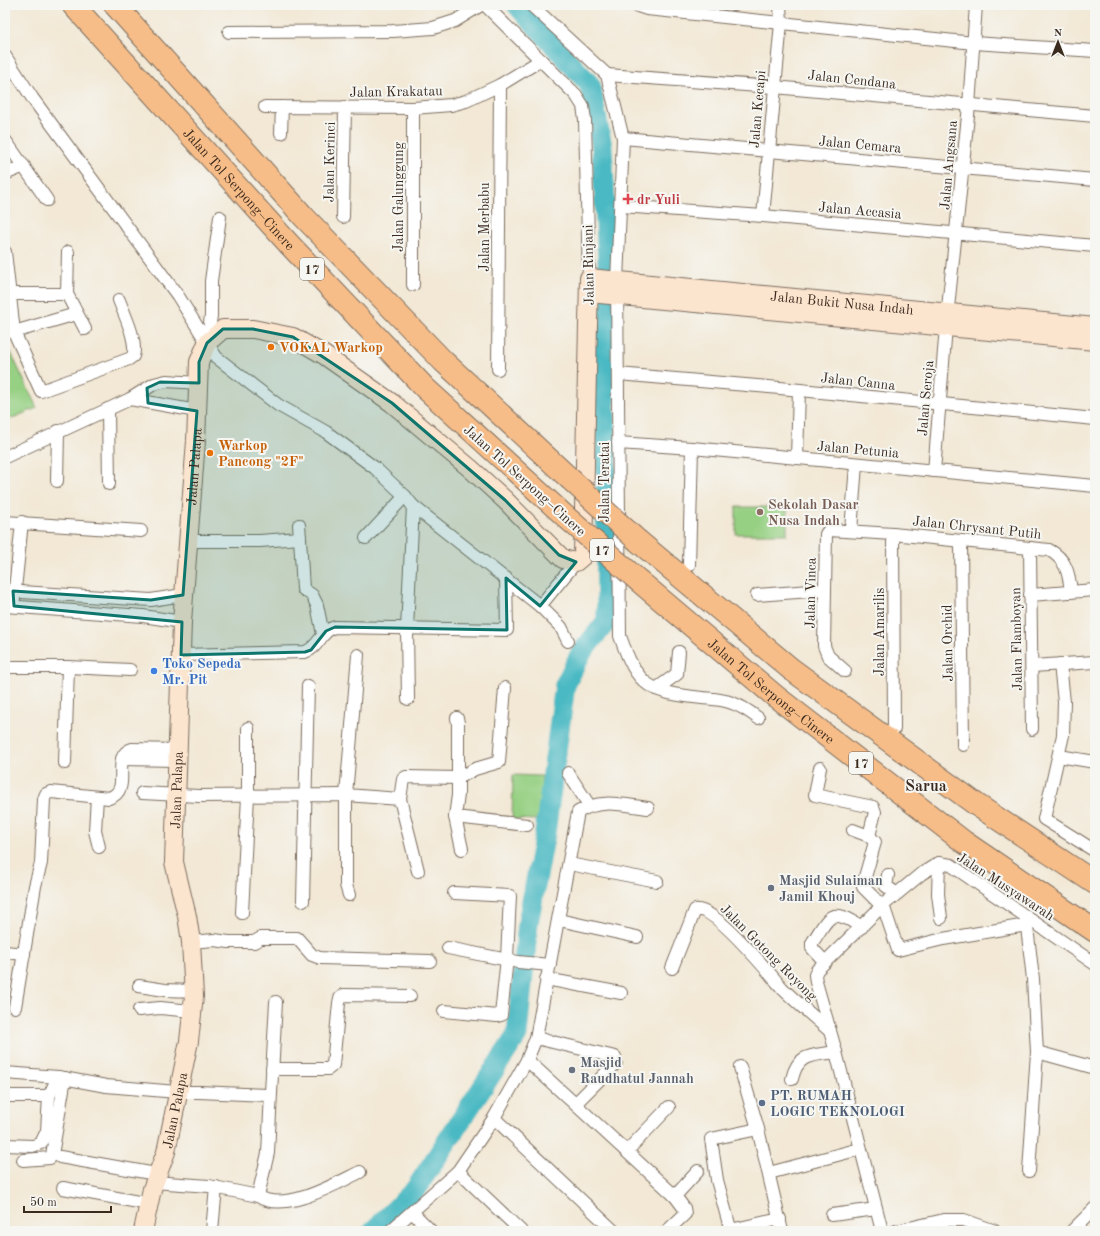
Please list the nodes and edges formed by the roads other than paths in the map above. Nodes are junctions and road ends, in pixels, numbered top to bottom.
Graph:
1 (73, 5) edge
2 (115, 5) edge
3 (481, 5) edge
4 (485, 5) edge
5 (531, 5) edge
6 (635, 5) edge
7 (780, 5) edge
8 (976, 5) edge
9 (781, 23) junction
10 (229, 32) dead end
11 (974, 43) junction
12 (1095, 51) edge
13 (5, 56) edge
14 (541, 60) junction
15 (607, 75) junction
16 (500, 85) junction
17 (774, 87) junction
18 (265, 106) dead end
19 (969, 106) junction
20 (282, 107) junction
21 (345, 107) junction
22 (413, 108) junction
23 (1095, 116) edge
24 (281, 133) dead end
25 (623, 138) junction
26 (5, 140) edge
27 (769, 151) junction
28 (24, 166) junction
29 (963, 168) junction
30 (5, 174) edge
31 (1095, 180) edge
32 (48, 200) dead end
33 (621, 206) junction
34 (763, 216) junction
35 (220, 217) dead end
36 (343, 217) dead end
37 (957, 233) junction
38 (1095, 246) edge
39 (5, 252) edge
40 (68, 252) dead end
41 (414, 285) dead end
42 (590, 286) junction
43 (616, 289) junction
44 (11, 294) junction
45 (67, 294) junction
46 (120, 300) dead end
47 (76, 314) junction
48 (947, 320) junction
49 (1095, 327) edge
50 (85, 329) dead end
51 (14, 332) junction
52 (1095, 341) edge
53 (207, 343) junction
54 (498, 369) dead end
55 (618, 374) junction
56 (198, 382) junction
57 (147, 388) junction
58 (799, 390) junction
59 (130, 399) junction
60 (148, 403) junction
61 (939, 404) junction
62 (108, 409) junction
63 (197, 411) junction
64 (1095, 419) edge
65 (58, 432) junction
66 (618, 443) junction
67 (692, 448) junction
68 (5, 457) edge
69 (797, 458) junction
70 (856, 464) junction
71 (934, 471) junction
72 (57, 481) dead end
73 (109, 484) dead end
74 (1095, 486) edge
75 (405, 496) junction
76 (413, 506) junction
77 (5, 522) edge
78 (22, 522) junction
79 (299, 525) dead end
80 (141, 531) dead end
81 (851, 531) junction
82 (894, 534) junction
83 (300, 538) junction
84 (366, 538) dead end
85 (188, 541) junction
86 (961, 541) junction
87 (1030, 548) junction
88 (576, 562) junction
89 (689, 565) dead end
90 (506, 578) junction
91 (824, 590) junction
92 (1095, 590) edge
93 (9, 591) edge
94 (1071, 592) junction
95 (1030, 594) junction
96 (757, 595) dead end
97 (183, 596) junction
98 (157, 600) junction
99 (9, 606) edge
100 (540, 606) junction
101 (156, 618) junction
102 (182, 622) junction
103 (407, 629) junction
104 (323, 634) junction
105 (568, 641) dead end
106 (678, 652) dead end
107 (181, 655) junction
108 (358, 655) dead end
109 (1095, 662) edge
110 (1060, 664) junction
111 (1032, 666) junction
112 (5, 667) edge
113 (68, 667) junction
114 (130, 670) dead end
115 (845, 671) dead end
116 (308, 686) dead end
117 (505, 688) dead end
118 (656, 689) junction
119 (408, 699) dead end
120 (457, 718) dead end
121 (758, 718) dead end
122 (248, 728) dead end
123 (894, 729) dead end
124 (1032, 729) dead end
125 (963, 745) dead end
126 (177, 755) junction
127 (1059, 756) junction
128 (1095, 762) edge
129 (65, 763) dead end
130 (820, 768) dead end
131 (568, 773) dead end
132 (458, 778) junction
133 (142, 793) dead end
134 (346, 795) junction
135 (177, 796) junction
136 (248, 796) junction
137 (307, 796) junction
138 (97, 797) junction
139 (400, 799) junction
140 (589, 805) junction
141 (648, 808) dead end
142 (455, 817) junction
143 (526, 825) dead end
144 (853, 830) dead end
145 (869, 836) junction
146 (99, 847) dead end
147 (462, 849) dead end
148 (1095, 852) edge
149 (939, 863) junction
150 (569, 864) junction
151 (418, 871) dead end
152 (888, 875) dead end
153 (657, 881) dead end
154 (1095, 883) edge
155 (454, 893) dead end
156 (897, 894) junction
157 (349, 895) dead end
158 (303, 901) dead end
159 (882, 906) junction
160 (242, 913) dead end
161 (941, 918) dead end
162 (559, 920) junction
163 (1026, 921) junction
164 (862, 927) junction
165 (1095, 931) edge
166 (637, 937) dead end
167 (191, 942) junction
168 (448, 948) dead end
169 (5, 952) edge
170 (24, 954) junction
171 (513, 960) junction
172 (430, 961) dead end
173 (825, 962) junction
174 (1095, 964) edge
175 (550, 965) junction
176 (672, 968) dead end
177 (546, 979) junction
178 (139, 986) dead end
179 (193, 991) junction
180 (621, 992) dead end
181 (410, 996) dead end
182 (276, 1002) dead end
183 (15, 1007) dead end
184 (139, 1010) dead end
185 (192, 1011) junction
186 (444, 1011) dead end
187 (830, 1032) junction
188 (536, 1038) junction
189 (836, 1052) junction
190 (1037, 1052) junction
191 (528, 1060) junction
192 (1094, 1066) edge
193 (740, 1067) dead end
194 (272, 1069) junction
195 (5, 1073) edge
196 (62, 1078) junction
197 (792, 1079) dead end
198 (177, 1092) junction
199 (271, 1093) junction
200 (5, 1096) edge
201 (49, 1096) junction
202 (576, 1103) junction
203 (669, 1107) dead end
204 (494, 1118) junction
205 (758, 1129) junction
206 (5, 1144) edge
207 (860, 1149) junction
208 (626, 1151) junction
209 (60, 1157) dead end
210 (23, 1160) dead end
211 (458, 1170) junction
212 (698, 1171) dead end
213 (360, 1172) dead end
214 (1029, 1172) dead end
215 (769, 1173) junction
216 (155, 1178) junction
217 (216, 1187) junction
218 (63, 1188) dead end
219 (258, 1196) junction
220 (675, 1196) junction
221 (149, 1204) junction
222 (1095, 1208) edge
223 (876, 1209) junction
224 (412, 1212) junction
225 (832, 1215) dead end
226 (781, 1225) edge
227 (143, 1231) edge
228 (212, 1231) edge
229 (390, 1231) edge
230 (431, 1231) edge
231 (522, 1231) edge
232 (614, 1231) edge
233 (667, 1231) edge
234 (882, 1231) edge
235 (896, 1231) edge
236 (994, 1231) edge
237 (1072, 1231) edge

1 - 165 highway, Jalan Tol Serpong–Cinere / 17, bridge
2 - 154 highway, 17, bridge
3 - 10 street
4 - 14 street, Jalan Rinjani
5 - 15 street
6 - 9 street
7 - 9 street, Jalan Kecapi
8 - 11 street, Jalan Angsana
9 - 11 street
9 - 17 street, Jalan Kecapi
11 - 12 street
11 - 19 street, Jalan Angsana
13 - 53 street
14 - 16 street, Jalan Krakatau
14 - 42 street, Jalan Rinjani
15 - 17 street, Jalan Cendana
15 - 25 street, Jalan Teratai
16 - 22 street, Jalan Krakatau
16 - 54 street, Jalan Merbabu
17 - 19 street, Jalan Cendana
17 - 27 street, Jalan Kecapi
18 - 20 street, Jalan Krakatau
19 - 23 street, Jalan Cendana
19 - 29 street, Jalan Angsana
20 - 21 street, Jalan Krakatau
20 - 24 street
21 - 22 street, Jalan Krakatau
21 - 36 street, Jalan Kerinci
22 - 41 street, Jalan Galunggung
25 - 27 street, Jalan Cemara
25 - 33 street, Jalan Teratai
26 - 28 street
27 - 29 street, Jalan Cemara
27 - 34 street, Jalan Kecapi
28 - 30 street
28 - 32 street
29 - 31 street, Jalan Cemara
29 - 37 street, Jalan Angsana
33 - 34 street, Jalan Accasia
33 - 43 street, Jalan Teratai
34 - 37 street, Jalan Accasia
35 - 53 street
37 - 38 street, Jalan Accasia
37 - 48 street, Jalan Angsana
39 - 44 street
40 - 45 street
42 - 43 street, Jalan Bukit Nusa Indah
42 - 88 street, Jalan Rinjani
43 - 48 street, Jalan Bukit Nusa Indah
43 - 55 street, Jalan Teratai
44 - 45 street
44 - 51 street
45 - 47 street
46 - 51 street
47 - 50 street
47 - 51 street
48 - 49 street, Jalan Bukit Nusa Indah
48 - 52 street, Jalan Bukit Nusa Indah
48 - 61 street, Jalan Seroja
53 - 56 street, Jalan Palapa
53 - 75 street
53 - 88 street
55 - 58 street, Jalan Canna
55 - 66 street, Jalan Teratai
56 - 57 street
56 - 63 street, Jalan Palapa
57 - 59 street
57 - 60 street
58 - 61 street, Jalan Canna
58 - 69 street
59 - 60 street
59 - 62 street
60 - 63 street
61 - 64 street, Jalan Canna
61 - 71 street, Jalan Seroja
62 - 65 street
62 - 73 street
63 - 85 street, Jalan Palapa
65 - 68 street
65 - 72 street
66 - 67 street, Jalan Petunia
66 - 118 street, Jalan Teratai
67 - 69 street, Jalan Petunia
67 - 89 street
69 - 70 street, Jalan Petunia
70 - 71 street, Jalan Petunia
70 - 81 street
71 - 74 street, Jalan Petunia
75 - 76 street
75 - 84 street
76 - 90 street
76 - 103 street
77 - 78 street
78 - 80 street
78 - 93 street
79 - 83 street
81 - 82 street, Jalan Chrysant Putih
81 - 91 street, Jalan Vinca
82 - 86 street, Jalan Chrysant Putih
82 - 123 street, Jalan Amarilis
83 - 85 street
83 - 104 street
85 - 97 street, Jalan Palapa
86 - 87 street, Jalan Chrysant Putih
86 - 125 street, Jalan Orchid
87 - 94 street, Jalan Chrysant Putih
87 - 95 street, Jalan Flamboyan
88 - 100 street
90 - 100 street
90 - 103 street
91 - 96 street
91 - 115 street, Jalan Vinca
92 - 94 street
93 - 98 street
93 - 99 street
94 - 95 street
95 - 111 street, Jalan Flamboyan
97 - 98 street
97 - 102 street, Jalan Palapa
98 - 101 street
99 - 101 street
100 - 105 street
101 - 102 street
102 - 107 street, Jalan Palapa
103 - 104 street
103 - 119 street
104 - 107 street
106 - 118 street
107 - 126 street, Jalan Palapa
108 - 134 street
109 - 110 street
110 - 111 street
110 - 127 street
111 - 124 street, Jalan Flamboyan
112 - 113 street
113 - 114 street
113 - 129 street
116 - 137 street
117 - 132 street
118 - 121 street, Jalan Teratai
120 - 132 street
122 - 136 street
126 - 135 street, Jalan Palapa
126 - 138 street
127 - 128 street
127 - 148 street
130 - 145 street
131 - 140 street
132 - 139 street
132 - 142 street
133 - 135 street
134 - 137 street
134 - 139 street
134 - 157 street
135 - 136 street
135 - 167 street, Jalan Palapa
136 - 137 street
136 - 160 street
137 - 158 street
138 - 146 street
138 - 170 street
139 - 151 street
140 - 141 street
140 - 150 street
142 - 143 street
142 - 147 street
144 - 145 street
145 - 159 street
149 - 156 street, Jalan Musyawarah
149 - 161 street
149 - 163 street, Jalan Musyawarah
150 - 153 street
150 - 162 street
152 - 156 street
155 - 171 street
156 - 159 street, Jalan Musyawarah
159 - 163 street
159 - 164 street, Jalan Musyawarah
162 - 166 street
162 - 175 street
163 - 174 street, Jalan Musyawarah
163 - 190 street
164 - 173 street, Jalan Musyawarah
164 - 173 street
167 - 172 street
167 - 179 street, Jalan Palapa
168 - 171 street
169 - 170 street
170 - 183 street
171 - 175 street
171 - 186 street
173 - 187 street, Jalan Musyawarah
175 - 177 street
176 - 187 street, Jalan Gotong Royong
177 - 180 street
177 - 188 street
178 - 179 street
179 - 185 street, Jalan Palapa
181 - 194 street
182 - 194 street
184 - 185 street
185 - 198 street, Jalan Palapa
187 - 189 street, Jalan Musyawarah
188 - 191 street
188 - 202 street
189 - 197 street
189 - 207 street, Jalan Musyawarah
190 - 192 street
190 - 214 street
191 - 202 street
191 - 204 street
193 - 205 street
194 - 199 street
195 - 196 street
196 - 198 street
196 - 201 street
196 - 210 street
198 - 199 street
198 - 216 street, Jalan Palapa
199 - 219 street
200 - 201 street
201 - 206 street
202 - 208 street
203 - 208 street
204 - 211 street
204 - 232 street
205 - 215 street
205 - 226 street
207 - 215 street
207 - 223 street, Jalan Musyawarah
208 - 220 street
209 - 216 street
211 - 224 street
211 - 231 street
212 - 220 street
213 - 219 street
215 - 226 street
216 - 217 street
216 - 221 street, Jalan Palapa
217 - 219 street
217 - 228 street
218 - 221 street
220 - 233 street
221 - 227 street, Jalan Palapa
222 - 237 street
223 - 225 street
223 - 234 street, Jalan Musyawarah
224 - 229 street
224 - 230 street
235 - 236 street

